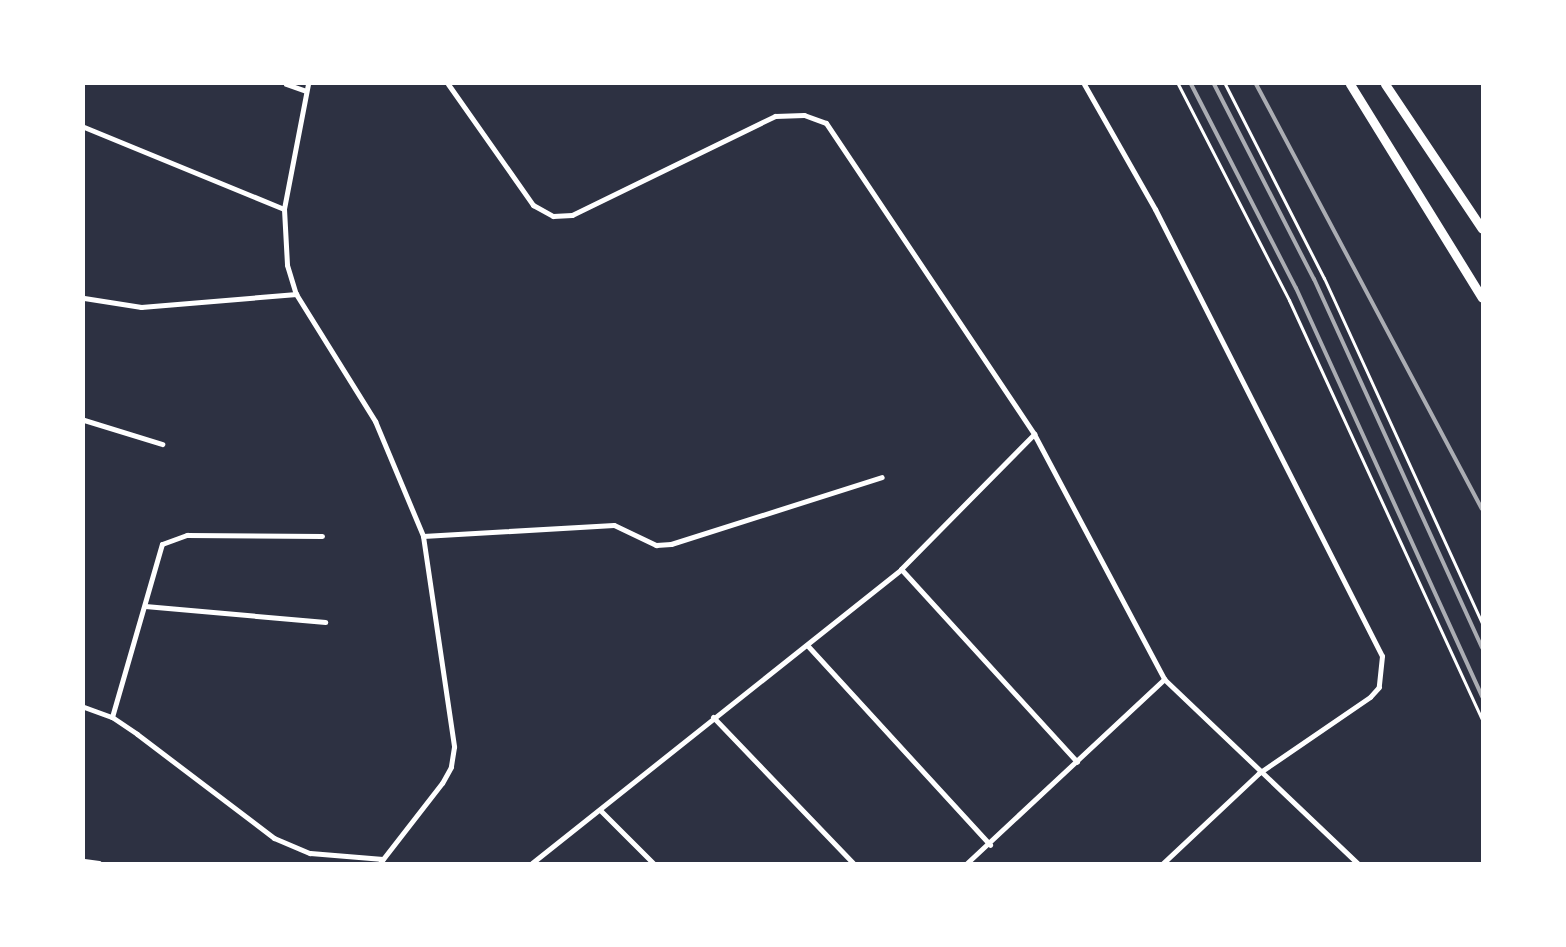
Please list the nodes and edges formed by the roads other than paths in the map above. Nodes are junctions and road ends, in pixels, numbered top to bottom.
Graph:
1 (286, 84) edge
2 (308, 84) edge
3 (448, 84) edge
4 (1084, 84) edge
5 (1350, 84) edge
6 (1385, 84) edge
7 (306, 90) junction
8 (84, 127) edge
9 (284, 209) junction
10 (1482, 230) edge
11 (296, 294) junction
12 (84, 298) edge
13 (1482, 298) edge
14 (84, 420) edge
15 (1034, 434) junction
16 (162, 444) dead end
17 (882, 477) dead end
18 (322, 536) dead end
19 (423, 536) junction
20 (901, 568) junction
21 (145, 606) junction
22 (324, 622) dead end
23 (807, 645) junction
24 (1164, 679) junction
25 (84, 707) edge
26 (112, 717) junction
27 (713, 717) junction
28 (1077, 762) junction
29 (1259, 773) junction
30 (600, 810) junction
31 (990, 845) junction
32 (84, 861) edge
33 (382, 861) edge
34 (99, 863) edge
35 (532, 863) edge
36 (653, 863) edge
37 (853, 863) edge
38 (967, 863) edge
39 (1164, 863) edge
40 (1357, 863) edge

1 - 7 street
2 - 7 street
3 - 15 street
4 - 29 street
5 - 13 street
6 - 10 street
7 - 9 street
8 - 9 street
9 - 11 street
11 - 12 street
11 - 19 street
14 - 16 street
15 - 20 street
15 - 24 street
17 - 19 street
18 - 21 street
19 - 33 street
20 - 23 street
20 - 28 street
21 - 22 street
21 - 26 street
23 - 27 street
23 - 31 street
24 - 28 street
24 - 29 street
25 - 26 street
26 - 33 street
27 - 30 street
27 - 37 street
28 - 31 street
29 - 39 street
29 - 40 street
30 - 35 street
30 - 36 street
31 - 38 street
32 - 34 street

